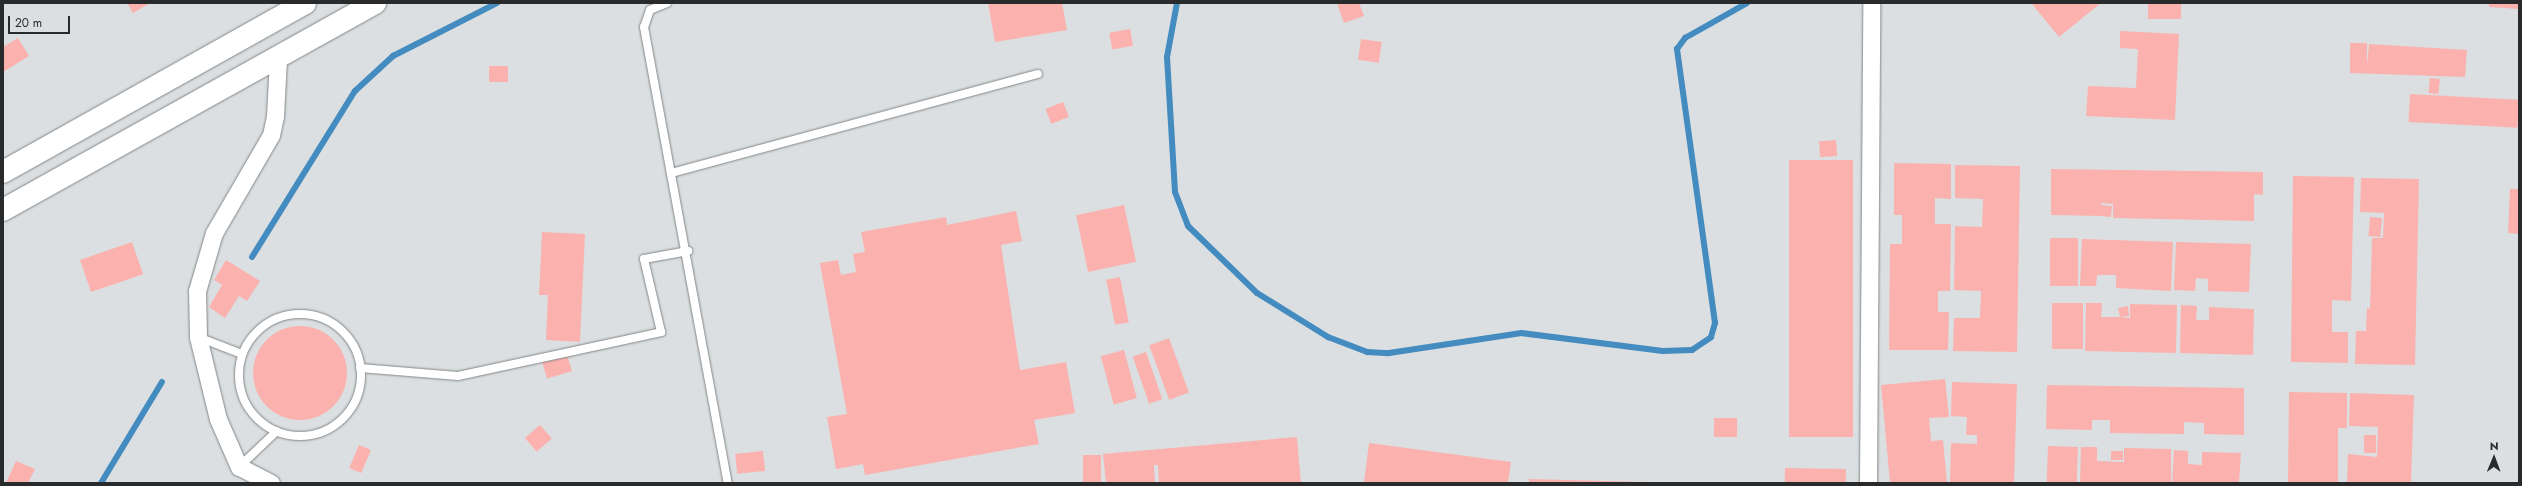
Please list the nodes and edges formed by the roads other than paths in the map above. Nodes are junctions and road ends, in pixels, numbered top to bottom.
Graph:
1 (305, 3) edge
2 (375, 3) edge
3 (667, 3) edge
4 (1871, 3) edge
5 (286, 9) edge
6 (278, 58) junction
7 (1038, 74) dead end
8 (3, 172) edge
9 (671, 173) junction
10 (3, 210) edge
11 (688, 251) junction
12 (198, 337) junction
13 (242, 354) junction
14 (360, 368) junction
15 (277, 431) junction
16 (239, 467) junction
17 (271, 483) edge
18 (728, 483) edge
19 (1868, 483) edge

1 - 5 highway
2 - 6 highway
3 - 9 lane
4 - 19 street
5 - 8 highway
6 - 10 highway
6 - 12 street
7 - 9 lane
9 - 11 lane
11 - 14 lane
11 - 18 lane
12 - 13 lane
12 - 16 street
13 - 14 lane
13 - 15 lane
14 - 15 lane
15 - 16 lane
16 - 17 street

